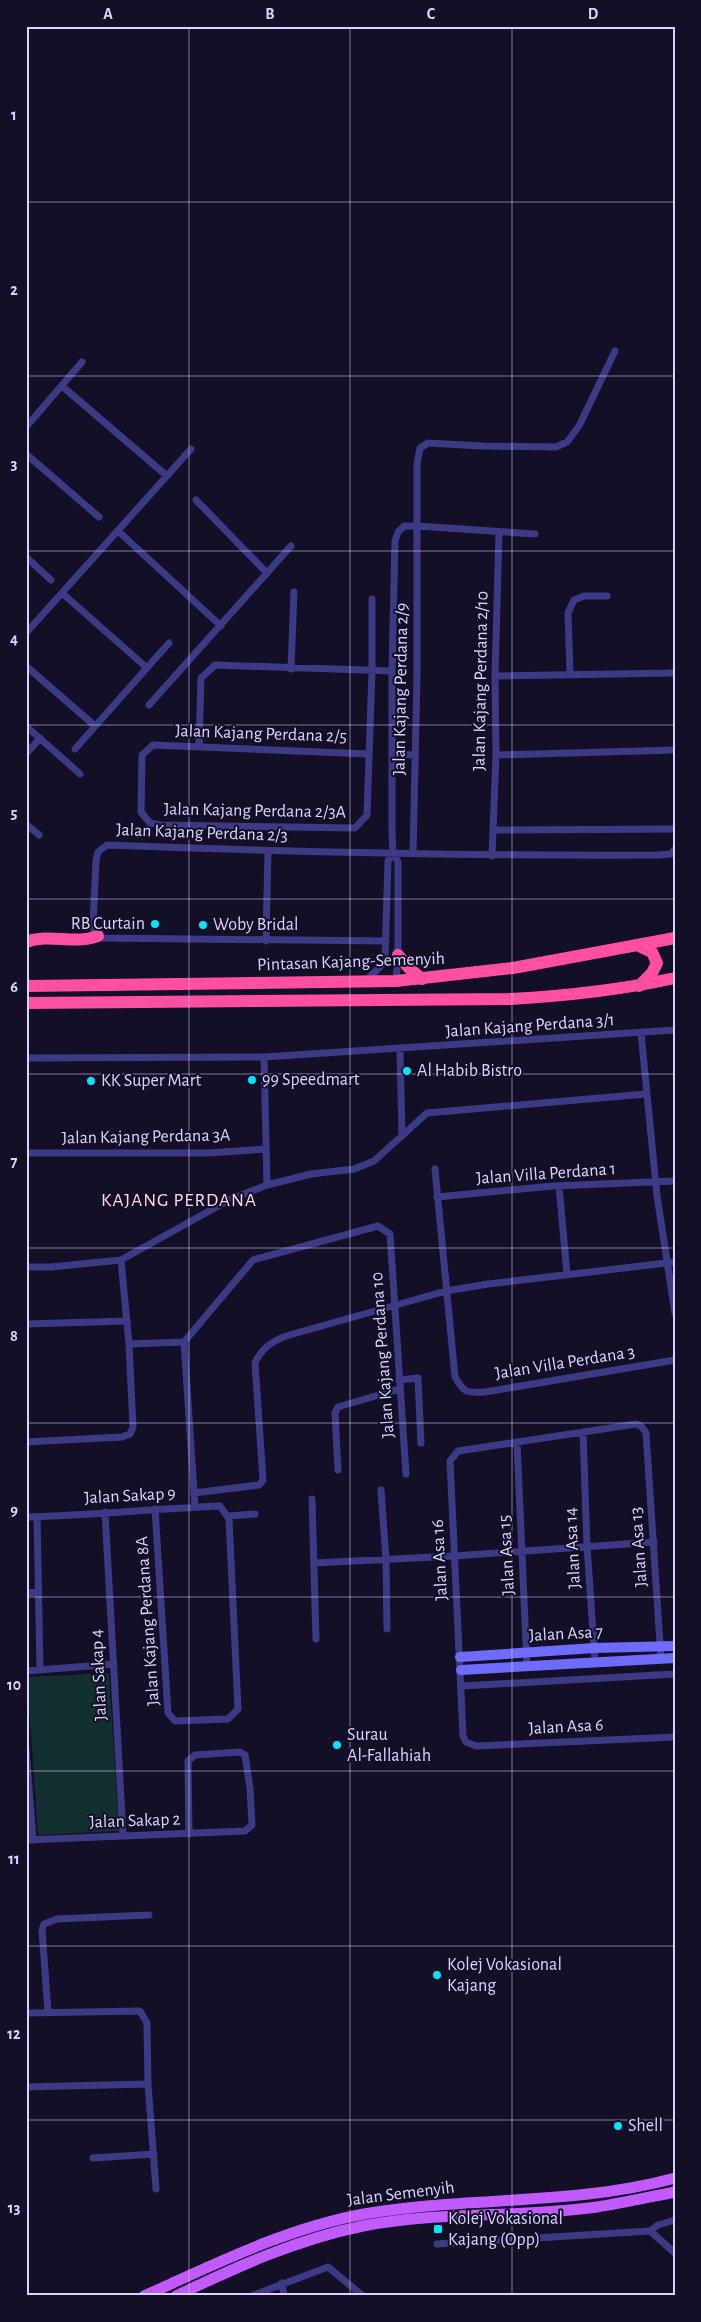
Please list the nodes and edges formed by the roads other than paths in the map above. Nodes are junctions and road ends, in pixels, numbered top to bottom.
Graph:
1 (616, 351) dead end
2 (82, 362) dead end
3 (62, 386) junction
4 (26, 427) edge
5 (191, 449) dead end
6 (26, 454) edge
7 (167, 476) junction
8 (196, 500) dead end
9 (99, 517) dead end
10 (417, 526) junction
11 (118, 531) junction
12 (499, 532) junction
13 (536, 534) dead end
14 (291, 546) dead end
15 (26, 557) edge
16 (267, 573) junction
17 (51, 580) dead end
18 (294, 592) dead end
19 (62, 593) junction
20 (607, 596) dead end
21 (372, 599) dead end
22 (221, 626) junction
23 (26, 633) edge
24 (169, 643) dead end
25 (26, 666) edge
26 (147, 668) junction
27 (291, 668) junction
28 (372, 671) junction
29 (392, 671) junction
30 (675, 672) edge
31 (570, 674) junction
32 (495, 676) junction
33 (149, 705) dead end
34 (26, 726) edge
35 (95, 726) junction
36 (40, 738) junction
37 (153, 745) joint
38 (199, 745) junction
39 (75, 749) dead end
40 (675, 750) edge
41 (26, 754) edge
42 (368, 754) junction
43 (392, 754) junction
44 (415, 755) junction
45 (496, 755) junction
46 (80, 774) dead end
47 (26, 824) edge
48 (675, 829) edge
49 (493, 830) junction
50 (39, 835) dead end
51 (675, 849) edge
52 (268, 852) junction
53 (393, 853) junction
54 (413, 853) junction
55 (492, 856) junction
56 (98, 936) junction
57 (675, 938) edge
58 (266, 941) junction
59 (386, 941) junction
60 (26, 942) edge
61 (637, 946) junction
62 (398, 955) junction
63 (675, 978) edge
64 (422, 979) junction
65 (363, 982) junction
66 (396, 982) junction
67 (26, 986) edge
68 (639, 986) junction
69 (26, 1003) edge
70 (675, 1030) edge
71 (641, 1032) junction
72 (400, 1050) junction
73 (264, 1057) junction
74 (26, 1058) edge
75 (646, 1094) junction
76 (402, 1136) junction
77 (266, 1150) junction
78 (26, 1153) edge
79 (435, 1169) dead end
80 (675, 1181) edge
81 (656, 1183) junction
82 (267, 1185) junction
83 (559, 1186) junction
84 (437, 1197) junction
85 (121, 1260) junction
86 (671, 1262) edge
87 (26, 1268) edge
88 (567, 1274) junction
89 (446, 1291) junction
90 (395, 1305) junction
91 (675, 1313) edge
92 (127, 1321) junction
93 (26, 1324) edge
94 (184, 1342) junction
95 (129, 1344) junction
96 (675, 1360) edge
97 (399, 1380) junction
98 (400, 1389) junction
99 (583, 1432) junction
100 (26, 1442) edge
101 (517, 1442) junction
102 (421, 1443) dead end
103 (338, 1470) dead end
104 (406, 1474) dead end
105 (382, 1490) dead end
106 (194, 1493) junction
107 (312, 1500) dead end
108 (195, 1507) junction
109 (155, 1509) junction
110 (105, 1512) junction
111 (255, 1514) dead end
112 (26, 1517) edge
113 (37, 1517) junction
114 (228, 1518) junction
115 (654, 1542) junction
116 (587, 1546) junction
117 (521, 1550) junction
118 (454, 1556) junction
119 (386, 1559) junction
120 (314, 1563) junction
121 (39, 1592) junction
122 (26, 1593) edge
123 (388, 1629) dead end
124 (316, 1639) dead end
125 (661, 1646) junction
126 (675, 1646) edge
127 (594, 1648) junction
128 (526, 1653) junction
129 (460, 1657) junction
130 (675, 1658) edge
131 (661, 1659) junction
132 (595, 1662) junction
133 (114, 1664) junction
134 (527, 1666) junction
135 (40, 1669) junction
136 (461, 1670) junction
137 (26, 1671) edge
138 (675, 1674) edge
139 (462, 1686) junction
140 (463, 1736) joint
141 (675, 1737) edge
142 (26, 1749) edge
143 (189, 1834) junction
144 (124, 1835) junction
145 (30, 1840) edge
146 (149, 1915) dead end
147 (48, 2012) junction
148 (26, 2013) edge
149 (148, 2084) junction
150 (26, 2087) edge
151 (154, 2154) junction
152 (93, 2158) dead end
153 (675, 2178) edge
154 (156, 2189) dead end
155 (675, 2192) edge
156 (675, 2220) edge
157 (650, 2231) junction
158 (437, 2244) dead end
159 (675, 2253) edge
160 (282, 2283) junction
161 (144, 2296) edge
162 (176, 2296) edge
163 (251, 2296) edge
164 (284, 2296) edge
165 (363, 2296) edge

1 - 10 street, Jalan Kajang Perdana 2/9
2 - 3 street
3 - 4 street
3 - 7 street
5 - 7 street
6 - 9 street
7 - 11 street
8 - 16 street
10 - 12 street
10 - 29 street
10 - 44 street, Jalan Kajang Perdana 2/9
11 - 19 street
11 - 22 street
12 - 13 street
12 - 32 street, Jalan Kajang Perdana 2/10
14 - 16 street
15 - 17 street
16 - 22 street
18 - 27 street
19 - 23 street
19 - 26 street
20 - 31 street
21 - 28 street
22 - 33 street
24 - 26 street
25 - 35 street
26 - 35 street
27 - 28 street
27 - 38 street
28 - 29 street
28 - 42 street
29 - 43 street
30 - 31 street
31 - 32 street
32 - 45 street, Jalan Kajang Perdana 2/10
34 - 36 street
35 - 39 street
36 - 41 street
36 - 46 street
37 - 38 street, Jalan Kajang Perdana 2/5
37 - 42 street, Jalan Kajang Perdana 2/3A
38 - 42 street, Jalan Kajang Perdana 2/5
40 - 45 street
43 - 44 street
43 - 53 street
44 - 54 street, Jalan Kajang Perdana 2/9
45 - 49 street, Jalan Kajang Perdana 2/10
47 - 50 street
48 - 49 street
49 - 55 street, Jalan Kajang Perdana 2/10
51 - 55 street, Jalan Kajang Perdana 2/3
52 - 53 street, Jalan Kajang Perdana 2/3
52 - 56 street, Jalan Kajang Perdana 2/3
52 - 58 street
53 - 54 street, Jalan Kajang Perdana 2/3
53 - 59 street
53 - 62 street
54 - 55 street, Jalan Kajang Perdana 2/3
56 - 58 street
56 - 60 highway
57 - 61 highway, Pintasan Kajang-Semenyih
58 - 59 street
59 - 65 street
61 - 64 highway, Pintasan Kajang-Semenyih
61 - 68 highway
62 - 64 highway
62 - 66 street
63 - 68 highway, Pintasan Kajang-Semenyih
64 - 66 highway, Pintasan Kajang-Semenyih
65 - 66 highway, Pintasan Kajang-Semenyih
65 - 67 highway, Pintasan Kajang-Semenyih
68 - 69 highway, Pintasan Kajang-Semenyih
70 - 71 street, Jalan Kajang Perdana 3/1
71 - 72 street, Jalan Kajang Perdana 3/1
71 - 75 street
72 - 73 street, Jalan Kajang Perdana 3/1
72 - 76 street
73 - 74 street, Jalan Kajang Perdana 3/1
73 - 77 street
75 - 76 street
75 - 81 street
76 - 82 street
77 - 78 street, Jalan Kajang Perdana 3A
77 - 82 street
79 - 84 street
80 - 81 street, Jalan Villa Perdana 1
81 - 83 street, Jalan Villa Perdana 1
81 - 86 street
82 - 85 street
83 - 84 street, Jalan Villa Perdana 1
83 - 88 street
84 - 89 street
85 - 87 street
85 - 92 street
86 - 88 street
86 - 91 street
88 - 89 street
89 - 90 street
89 - 96 street, Jalan Villa Perdana 3
90 - 94 street, Jalan Kajang Perdana 10
90 - 97 street, Jalan Kajang Perdana 10
90 - 106 street
92 - 93 street
92 - 95 street
94 - 95 street
94 - 106 street
95 - 100 street
97 - 98 street, Jalan Kajang Perdana 10
97 - 102 street
98 - 103 street
98 - 104 street, Jalan Kajang Perdana 10
99 - 101 street
99 - 115 street, Jalan Asa 13
99 - 116 street, Jalan Asa 14
101 - 117 street, Jalan Asa 15
101 - 118 street, Jalan Asa 16
105 - 119 street
106 - 108 street
107 - 120 street
108 - 109 street, Jalan Sakap 9
108 - 114 street, Jalan Sakap 9
109 - 110 street, Jalan Sakap 9
109 - 114 street, Jalan Kajang Perdana 8A
110 - 113 street, Jalan Sakap 9
110 - 133 street, Jalan Sakap 4
111 - 114 street
112 - 113 street, Jalan Sakap 9
113 - 121 street
115 - 116 street
115 - 125 street, Jalan Asa 13
116 - 117 street
116 - 127 street, Jalan Asa 14
117 - 118 street
117 - 128 street, Jalan Asa 15
118 - 119 street
118 - 129 street, Jalan Asa 16
119 - 120 street
119 - 123 street
120 - 124 street
121 - 122 street
121 - 135 street
125 - 126 street, Jalan Asa 7
125 - 127 street, Jalan Asa 7
125 - 131 street, Jalan Asa 13
127 - 128 street, Jalan Asa 7
127 - 132 street, Jalan Asa 14
128 - 129 street, Jalan Asa 7
128 - 134 street, Jalan Asa 15
129 - 136 street, Jalan Asa 16
130 - 131 street, Jalan Asa 7
131 - 132 street, Jalan Asa 7
132 - 134 street, Jalan Asa 7
133 - 135 street
133 - 144 street, Jalan Sakap 4
134 - 136 street, Jalan Asa 7
135 - 137 street
136 - 139 street, Jalan Asa 16
138 - 139 street
139 - 140 street, Jalan Asa 16
140 - 141 street, Jalan Asa 6
142 - 145 street
143 - 143 street, Jalan Sakap 2
143 - 144 street, Jalan Sakap 2
144 - 145 street, Jalan Sakap 2
146 - 147 street
147 - 148 street
147 - 149 street
149 - 150 street
149 - 151 street
151 - 152 street
151 - 154 street
153 - 161 main road, Jalan Semenyih
155 - 162 main road, Jalan Semenyih
156 - 157 street
157 - 158 street
157 - 159 street
160 - 163 street
160 - 164 street
160 - 165 street

